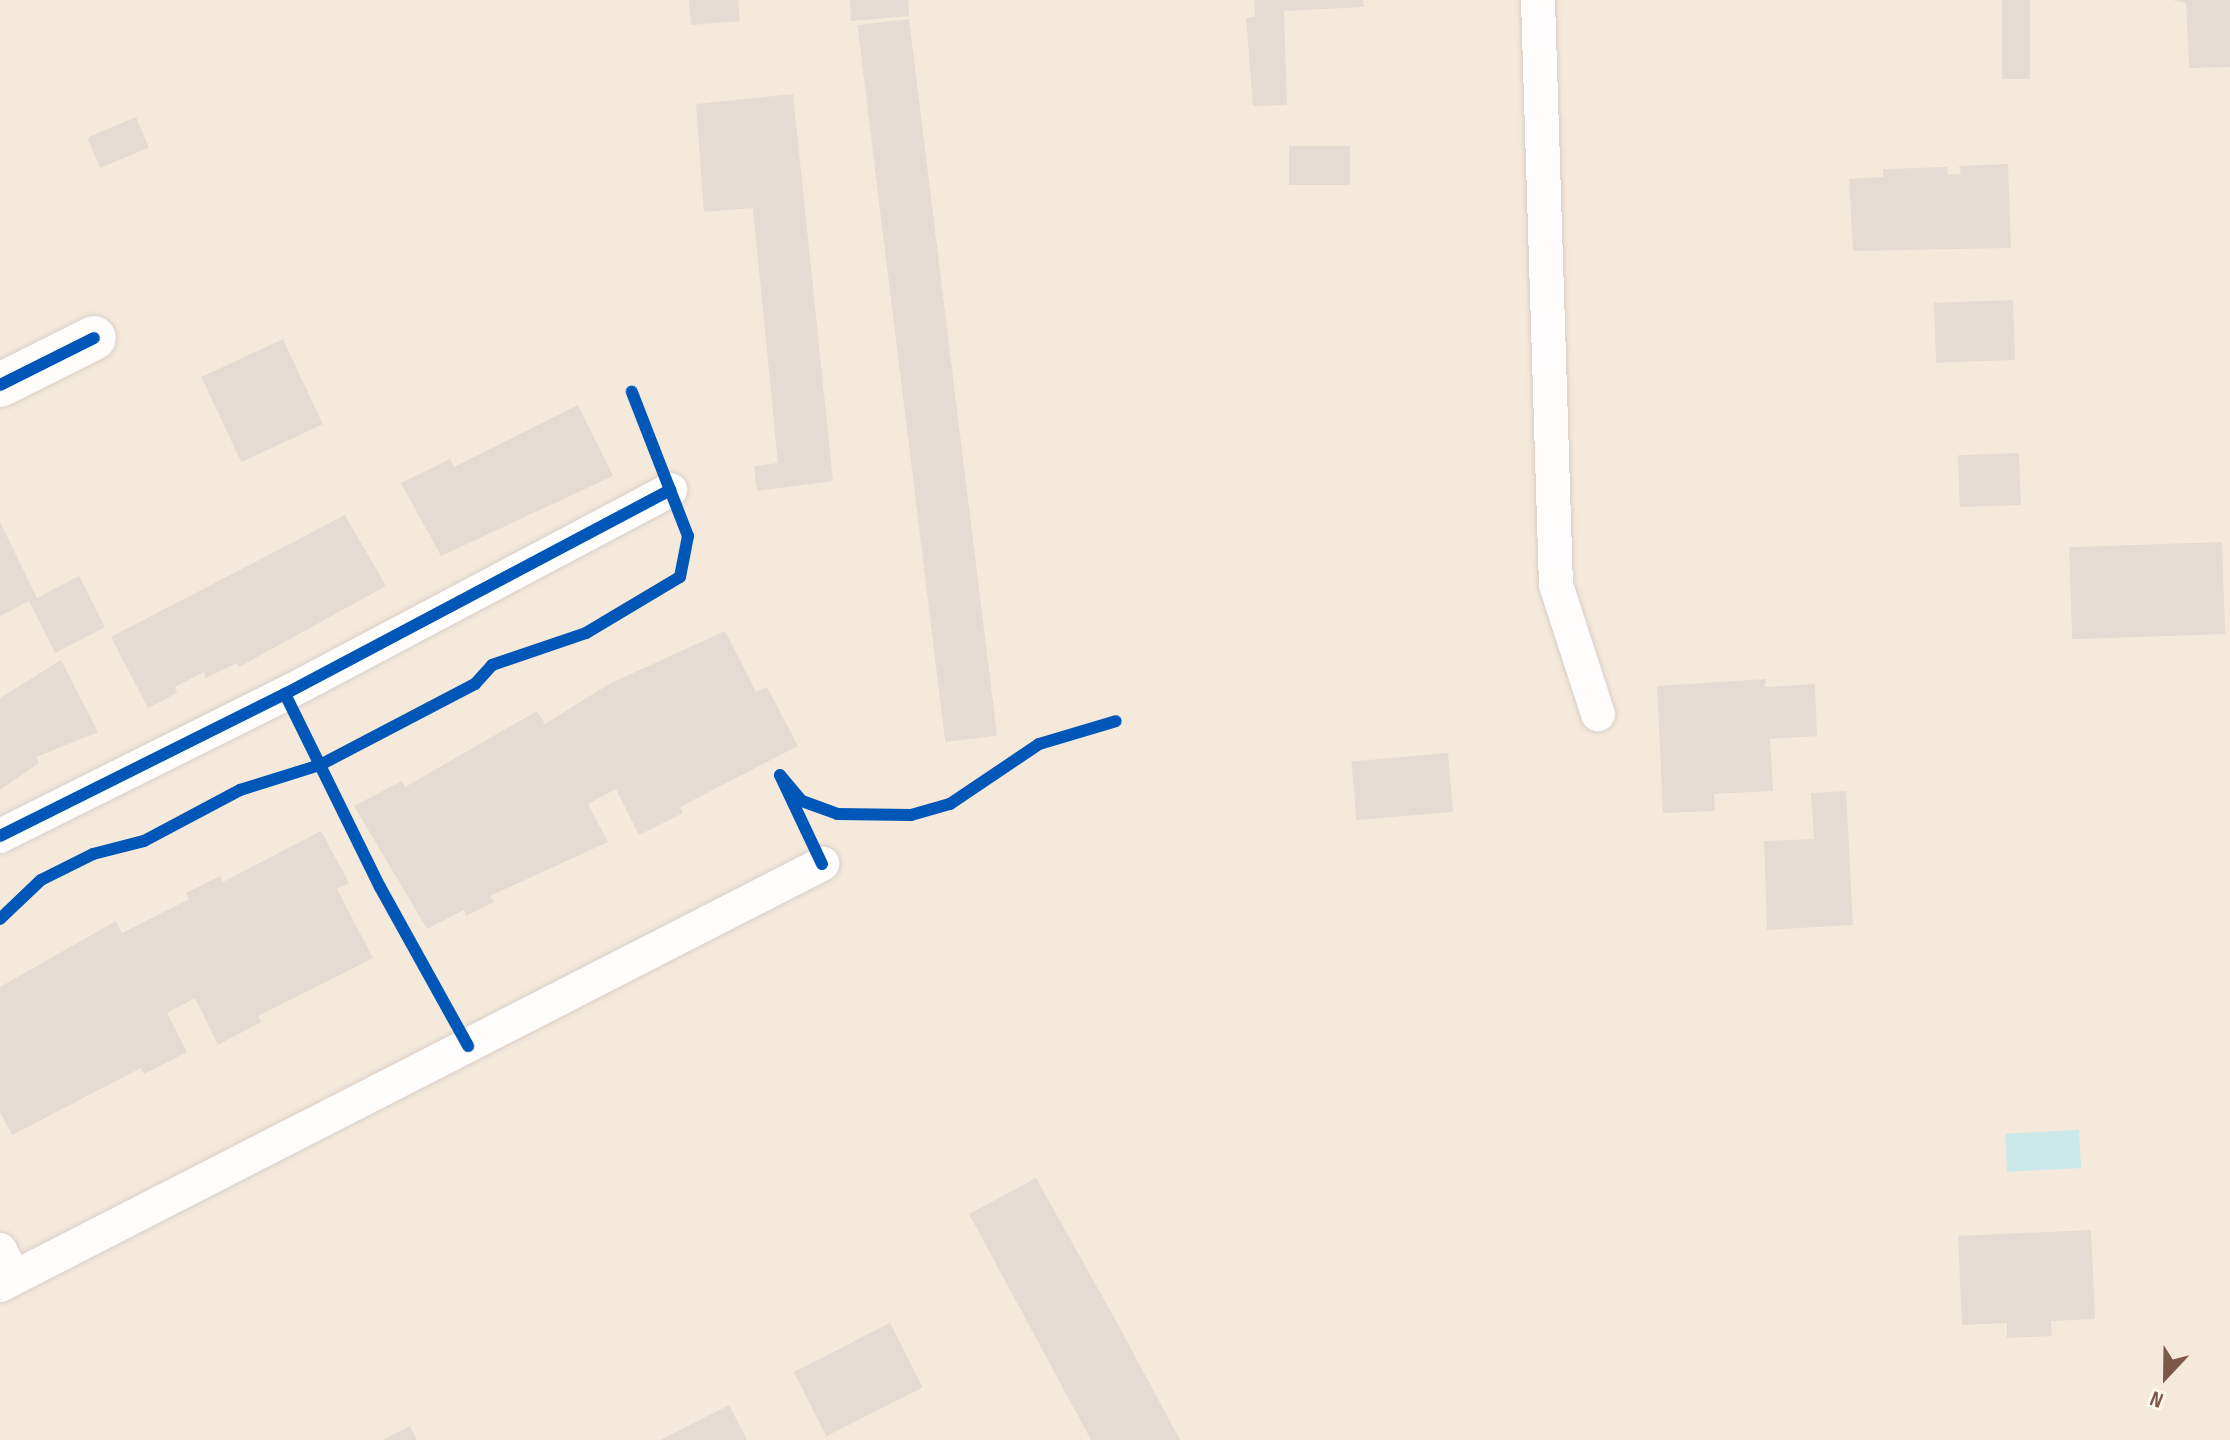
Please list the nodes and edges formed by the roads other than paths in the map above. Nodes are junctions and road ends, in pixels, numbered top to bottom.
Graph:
1 (1538, 0) edge
2 (94, 338) dead end
3 (0, 385) edge
4 (670, 490) dead end
5 (1598, 714) dead end
6 (0, 836) edge
7 (822, 864) dead end
8 (5, 1271) edge

1 - 5 lane
2 - 3 street
4 - 6 lane
7 - 8 lane

